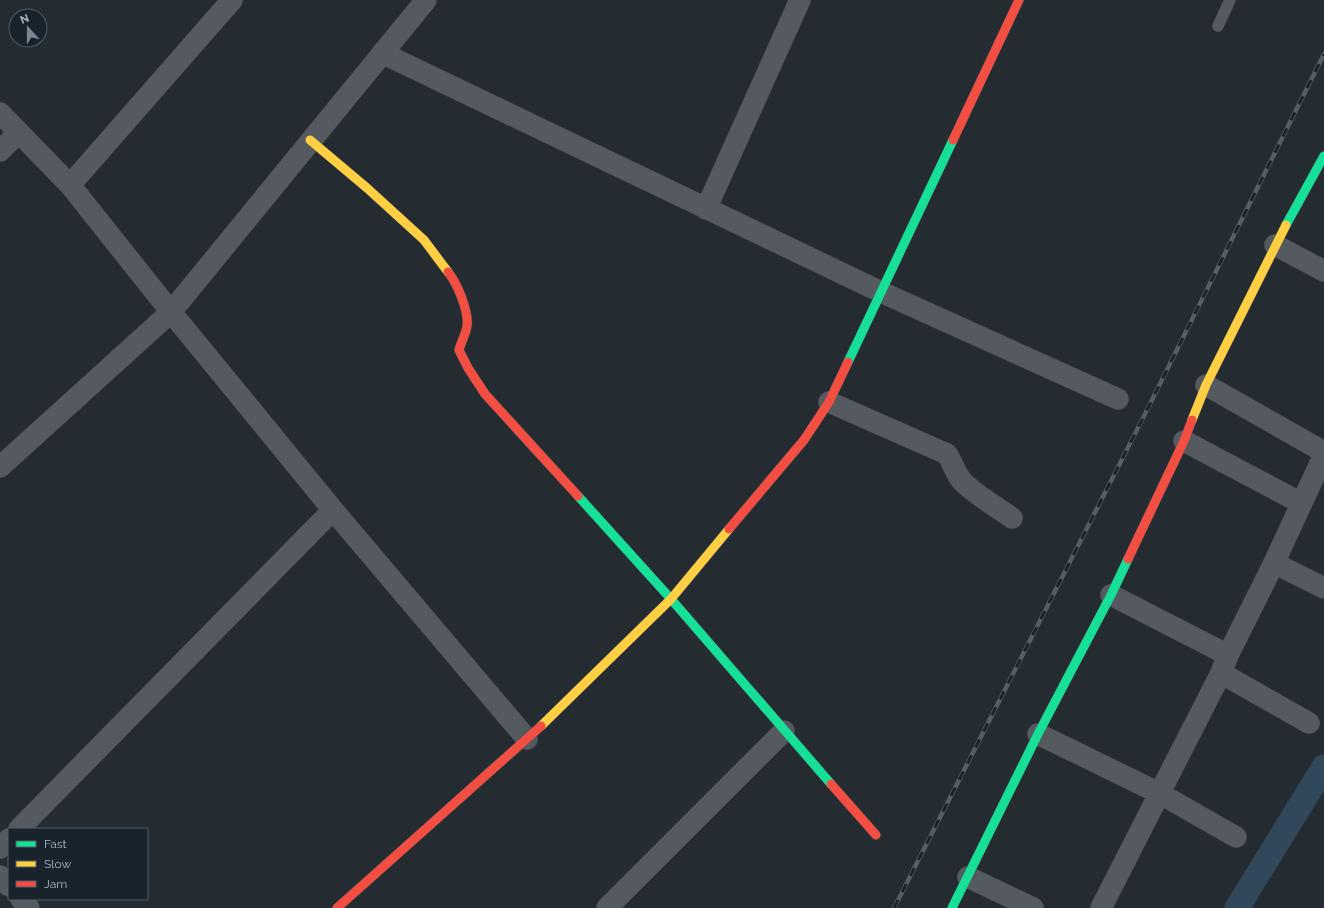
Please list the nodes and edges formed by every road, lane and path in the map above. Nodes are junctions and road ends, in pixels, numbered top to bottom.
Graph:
1 (232, 0) edge
2 (426, 0) edge
3 (800, 0) edge
4 (1019, 0) edge
5 (1230, 0) edge
6 (1218, 26) dead end
7 (382, 53) junction
8 (0, 113) edge
9 (18, 133) junction
10 (310, 140) junction
11 (0, 150) edge
12 (1324, 156) edge
13 (70, 185) junction
14 (706, 209) junction
15 (1275, 244) junction
16 (1324, 271) edge
17 (881, 292) junction
18 (171, 312) junction
19 (1206, 385) junction
20 (1118, 399) dead end
21 (829, 402) junction
22 (1184, 441) junction
23 (1324, 452) edge
24 (1324, 455) edge
25 (0, 467) edge
26 (1301, 503) junction
27 (333, 510) junction
28 (1012, 518) dead end
29 (1274, 563) junction
30 (1324, 588) edge
31 (1111, 595) junction
32 (671, 599) junction
33 (1225, 664) junction
34 (1310, 723) dead end
35 (784, 731) junction
36 (1038, 734) junction
37 (527, 739) junction
38 (1159, 793) junction
39 (20, 828) edge
40 (876, 835) dead end
41 (1236, 837) dead end
42 (8, 840) edge
43 (0, 848) edge
44 (0, 876) edge
45 (968, 877) junction
46 (8, 885) edge
47 (22, 900) edge
48 (29, 908) edge
49 (337, 908) edge
50 (607, 908) edge
51 (952, 908) edge
52 (1033, 908) edge
53 (1101, 908) edge

1 - 13 street
2 - 7 street
3 - 14 street
4 - 17 street
5 - 6 lane
7 - 10 street
7 - 14 street
8 - 9 street
9 - 11 street
9 - 13 street
10 - 18 street
10 - 32 street
12 - 15 street
13 - 18 street
14 - 17 street
15 - 16 street
15 - 19 street
17 - 20 street
17 - 21 street
18 - 25 street
18 - 27 street
19 - 22 street
19 - 23 street
21 - 28 street
21 - 32 street
22 - 26 street
22 - 31 street
24 - 26 street
26 - 29 street
27 - 37 street
27 - 39 street
29 - 30 street
29 - 33 street
31 - 33 street
31 - 36 street
32 - 35 street
32 - 37 street
33 - 34 street
33 - 38 street
35 - 40 street
35 - 50 street
36 - 38 street
36 - 45 street
37 - 49 street
38 - 41 street
38 - 53 street
42 - 43 street
44 - 46 street
45 - 51 street
45 - 52 street
47 - 48 street

